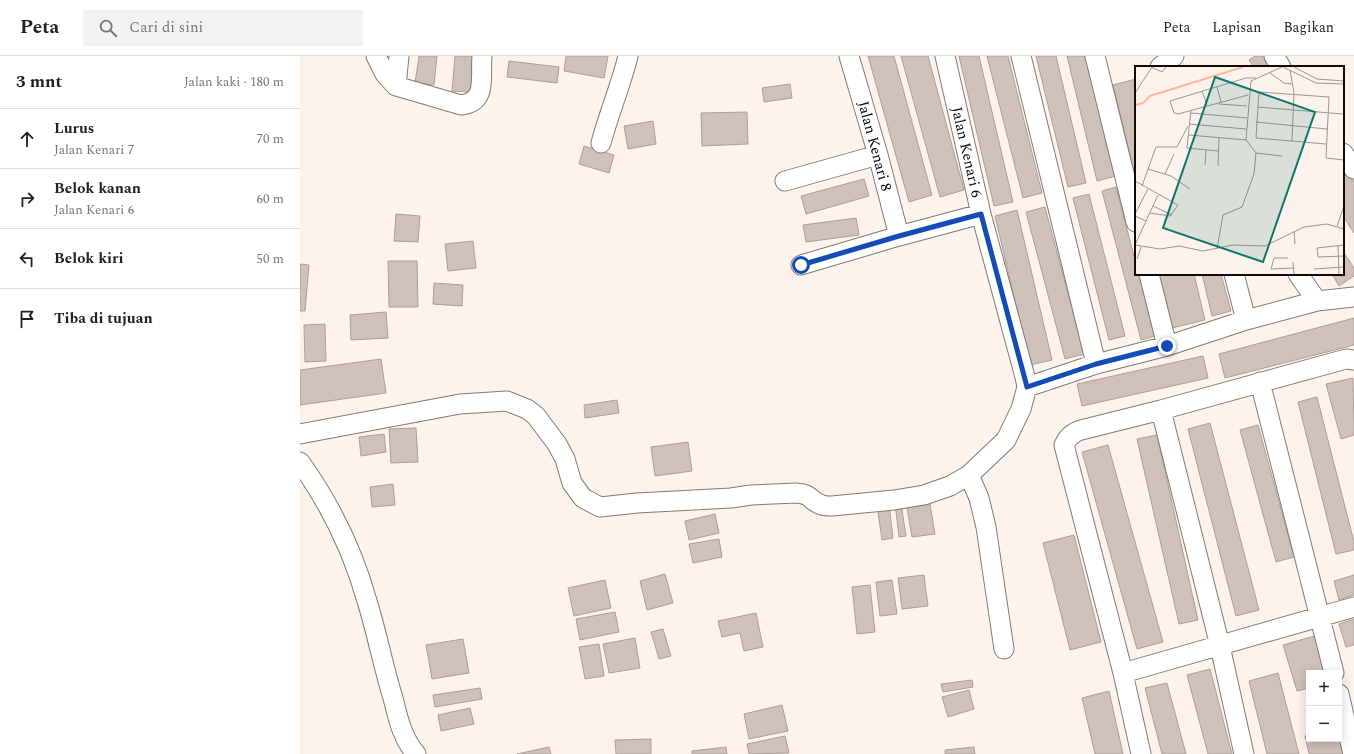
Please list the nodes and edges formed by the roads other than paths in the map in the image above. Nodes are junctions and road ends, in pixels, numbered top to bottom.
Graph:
1 (376, 56) edge
2 (399, 56) edge
3 (482, 56) edge
4 (628, 56) edge
5 (849, 56) edge
6 (945, 56) edge
7 (1021, 56) edge
8 (1095, 56) edge
9 (1152, 56) edge
10 (1174, 56) edge
11 (1274, 56) edge
12 (1159, 66) edge
13 (1161, 66) edge
14 (1280, 66) edge
15 (396, 86) junction
16 (600, 143) dead end
17 (1344, 154) edge
18 (878, 155) junction
19 (1354, 169) edge
20 (785, 181) dead end
21 (981, 214) junction
22 (1135, 218) edge
23 (899, 236) junction
24 (801, 265) dead end
25 (1149, 275) edge
26 (1234, 275) edge
27 (1299, 275) edge
28 (1354, 297) edge
29 (1317, 301) junction
30 (1246, 320) junction
31 (1167, 346) junction
32 (1354, 360) edge
33 (1096, 364) junction
34 (1260, 382) junction
35 (1027, 387) junction
36 (1161, 410) junction
37 (300, 434) edge
38 (300, 462) edge
39 (969, 475) junction
40 (1354, 607) edge
41 (1321, 617) junction
42 (1220, 646) junction
43 (1004, 649) dead end
44 (1333, 670) edge
45 (1123, 673) junction
46 (1342, 706) edge
47 (416, 754) edge
48 (1141, 754) edge
49 (1244, 754) edge
50 (1353, 754) edge

1 - 15 street
2 - 15 street
3 - 15 street
4 - 16 street
5 - 18 street, Jalan Kenari 8
6 - 21 street, Jalan Kenari 6
7 - 33 street
8 - 22 street
9 - 12 street
10 - 13 street
11 - 14 street
17 - 19 street
18 - 20 street
18 - 23 street, Jalan Kenari 8
21 - 23 street
21 - 35 street, Jalan Kenari 6
23 - 24 street
25 - 31 street
26 - 30 street
27 - 29 street
28 - 29 street
29 - 30 street
30 - 31 street
31 - 33 street
32 - 34 street
33 - 35 street
34 - 36 street
34 - 41 street
35 - 39 street
36 - 42 street
36 - 45 street
37 - 39 street
38 - 47 street
39 - 43 street
40 - 41 street
41 - 42 street
41 - 44 street
42 - 45 street
42 - 49 street
45 - 48 street
46 - 50 street

